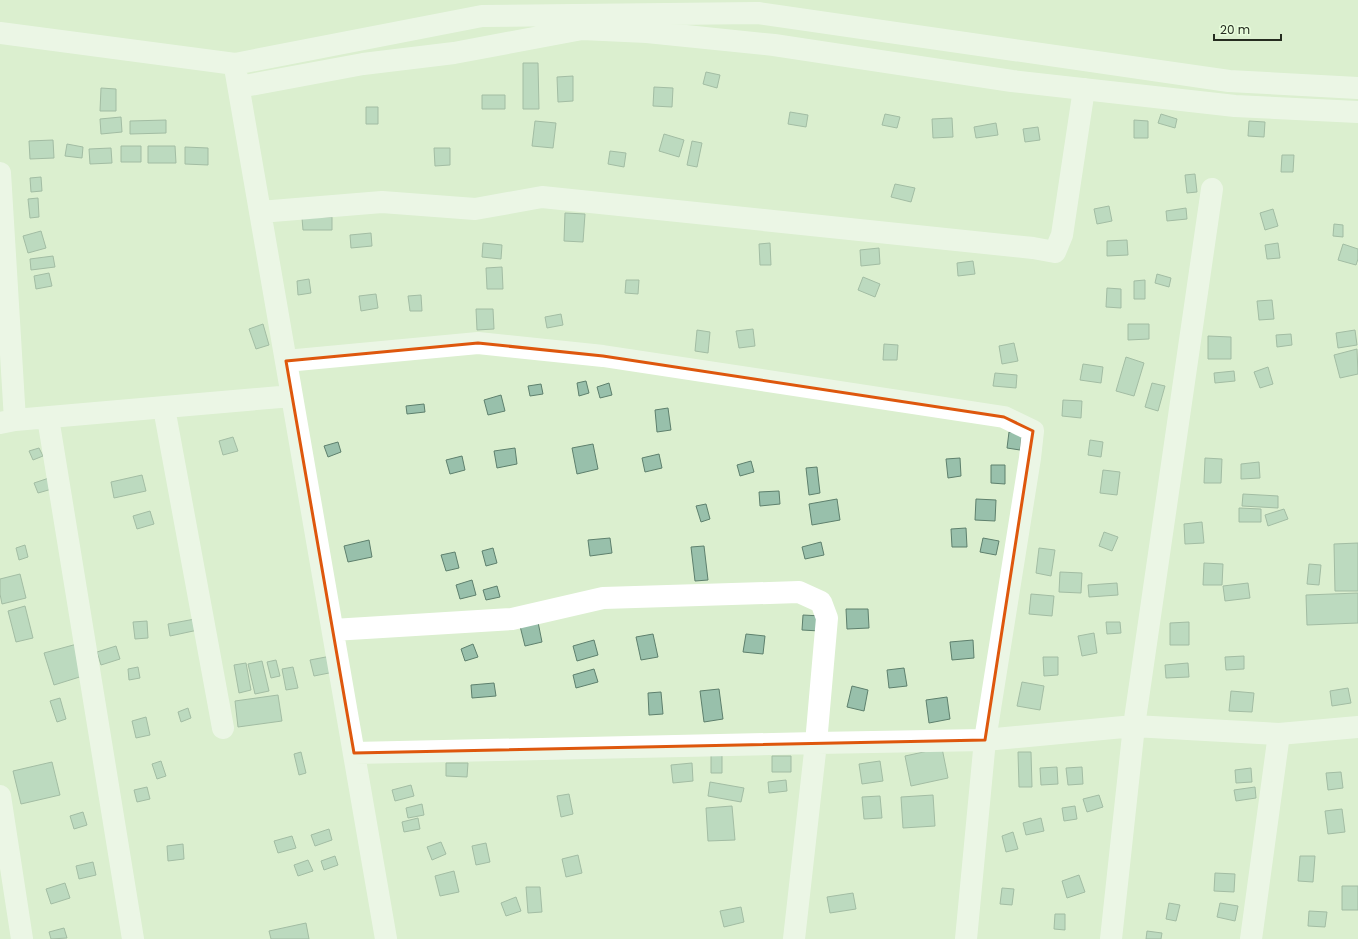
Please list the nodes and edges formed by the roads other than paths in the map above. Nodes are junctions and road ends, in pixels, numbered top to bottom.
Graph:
1 (0, 32) edge
2 (235, 64) junction
3 (239, 87) junction
4 (1358, 88) edge
5 (1084, 89) junction
6 (1358, 112) edge
7 (0, 173) edge
8 (1212, 189) dead end
9 (260, 212) junction
10 (286, 361) junction
11 (292, 396) junction
12 (164, 408) junction
13 (48, 418) junction
14 (8, 422) edge
15 (333, 630) junction
16 (1134, 726) junction
17 (1358, 727) edge
18 (223, 728) dead end
19 (1279, 734) junction
20 (985, 740) junction
21 (816, 742) junction
22 (354, 753) junction
23 (0, 796) edge
24 (22, 939) edge
25 (133, 939) edge
26 (386, 939) edge
27 (794, 939) edge
28 (966, 939) edge
29 (1111, 939) edge
30 (1251, 939) edge

1 - 2 street
2 - 3 street
2 - 4 street
3 - 5 street
3 - 9 street
5 - 6 street
5 - 9 street
7 - 14 street
8 - 16 street
9 - 10 street
10 - 11 street
10 - 20 street
11 - 12 street
11 - 15 street
12 - 13 street
12 - 18 street
13 - 14 street
13 - 25 street
15 - 21 street
15 - 22 street
16 - 19 street
16 - 20 street
16 - 29 street
17 - 19 street
19 - 30 street
20 - 21 street
20 - 28 street
21 - 22 street
21 - 27 street
22 - 26 street
23 - 24 street

